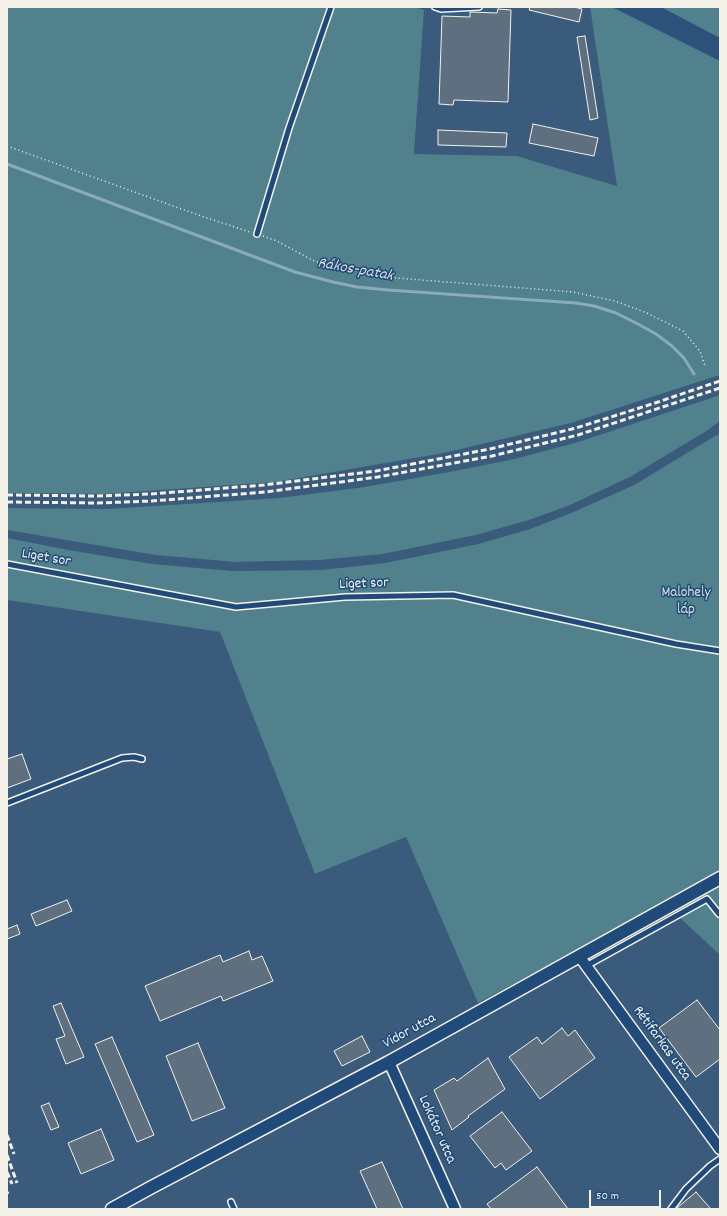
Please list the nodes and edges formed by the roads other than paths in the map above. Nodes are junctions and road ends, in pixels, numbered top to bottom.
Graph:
1 (331, 7) edge
2 (434, 7) edge
3 (479, 7) edge
4 (257, 234) road end
5 (7, 564) edge
6 (720, 651) edge
7 (142, 759) dead end
8 (7, 803) edge
9 (720, 878) edge
10 (719, 914) dead end
11 (579, 956) junction
12 (586, 966) junction
13 (389, 1062) junction
14 (720, 1149) edge
15 (720, 1159) edge
16 (231, 1202) dead end
17 (112, 1209) edge
18 (234, 1209) edge
19 (455, 1209) edge
20 (670, 1209) edge

1 - 4 lane
2 - 3 lane
5 - 6 lane, Liget sor
7 - 8 lane
9 - 11 street, Vidor utca
10 - 12 lane
11 - 12 street, Rétifarkas utca
11 - 13 street, Vidor utca
12 - 14 street, Rétifarkas utca
13 - 17 street, Vidor utca
13 - 19 street, Lokátor utca
15 - 20 lane
16 - 18 lane

